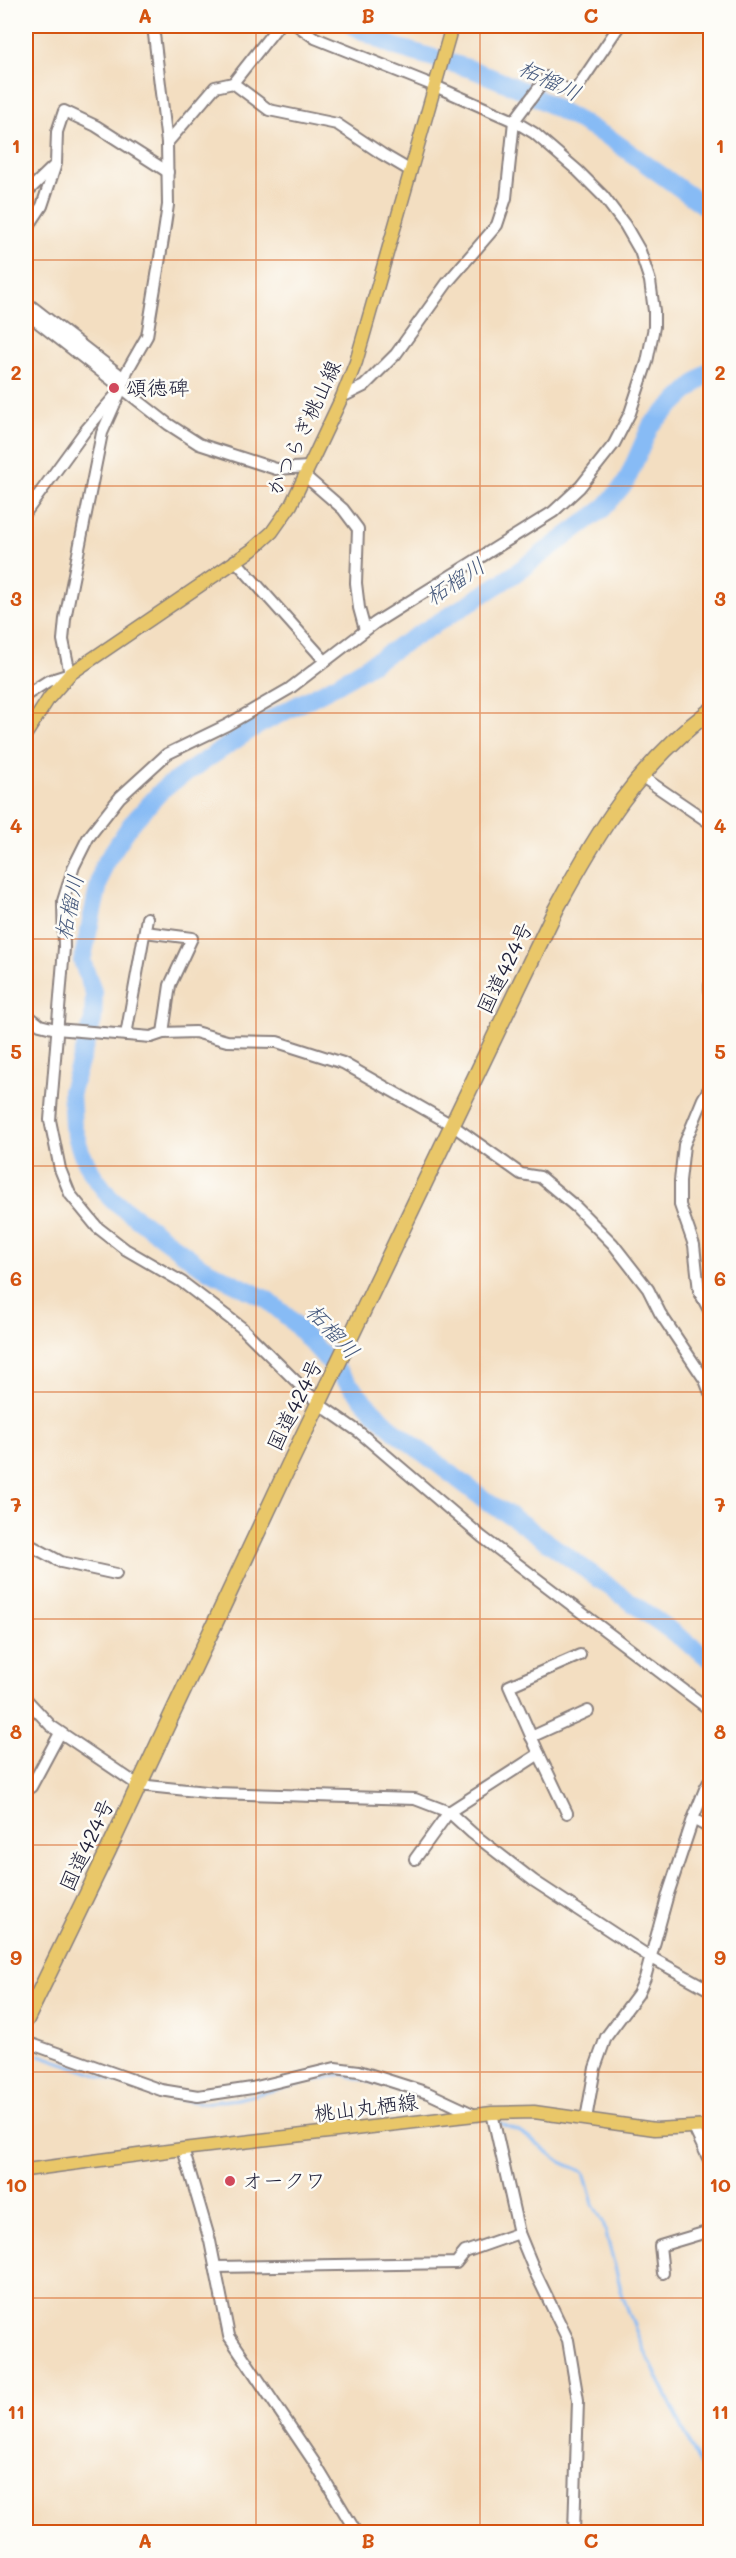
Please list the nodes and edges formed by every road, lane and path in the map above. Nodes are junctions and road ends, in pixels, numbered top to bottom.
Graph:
1 (153, 26) edge
2 (278, 26) edge
3 (298, 26) edge
4 (619, 26) edge
5 (451, 28) edge
6 (233, 83) junction
7 (435, 86) junction
8 (517, 118) junction
9 (167, 143) junction
10 (56, 164) junction
11 (411, 171) junction
12 (168, 172) junction
13 (26, 193) edge
14 (26, 230) edge
15 (26, 302) edge
16 (26, 313) edge
17 (123, 384) junction
18 (342, 397) junction
19 (307, 472) junction
20 (26, 512) edge
21 (235, 560) junction
22 (364, 630) junction
23 (330, 660) junction
24 (70, 674) junction
25 (26, 696) edge
26 (711, 711) edge
27 (26, 734) edge
28 (641, 776) junction
29 (711, 823) edge
30 (147, 918) dead end
31 (145, 932) junction
32 (711, 985) edge
33 (711, 990) edge
34 (26, 1014) edge
35 (56, 1029) junction
36 (163, 1033) junction
37 (124, 1035) junction
38 (711, 1087) edge
39 (452, 1125) junction
40 (711, 1312) edge
41 (711, 1393) edge
42 (321, 1402) junction
43 (26, 1543) edge
44 (116, 1574) dead end
45 (580, 1655) dead end
46 (26, 1699) edge
47 (711, 1710) edge
48 (588, 1711) dead end
49 (60, 1733) junction
50 (531, 1737) junction
51 (538, 1754) junction
52 (711, 1780) edge
53 (138, 1785) junction
54 (31, 1787) dead end
55 (449, 1812) junction
56 (567, 1813) dead end
57 (693, 1819) junction
58 (711, 1828) edge
59 (415, 1859) dead end
60 (650, 1957) junction
61 (711, 1990) edge
62 (26, 2020) edge
63 (26, 2042) edge
64 (492, 2113) junction
65 (475, 2115) junction
66 (586, 2119) junction
67 (711, 2126) edge
68 (694, 2128) junction
69 (183, 2149) junction
70 (711, 2162) edge
71 (26, 2170) edge
72 (711, 2231) edge
73 (519, 2233) junction
74 (215, 2266) junction
75 (663, 2273) dead end
76 (356, 2532) edge
77 (574, 2532) edge

1 - 9 street
2 - 6 street
3 - 7 street
4 - 8 street
5 - 7 main road, かつらぎ桃山線
6 - 9 street
6 - 11 street
7 - 8 street
7 - 11 main road, かつらぎ桃山線
8 - 18 street
8 - 22 street
9 - 12 street
10 - 12 street
10 - 13 street
10 - 14 street
11 - 18 main road, かつらぎ桃山線
12 - 17 street
15 - 17 street
16 - 17 street
17 - 19 street
17 - 20 street
17 - 24 street
18 - 19 main road, かつらぎ桃山線
19 - 21 main road, かつらぎ桃山線
19 - 22 street
21 - 23 street
21 - 24 main road, かつらぎ桃山線
22 - 23 street
23 - 35 street
24 - 25 street
24 - 27 main road, かつらぎ桃山線
26 - 28 highway, 国道424号
28 - 29 street
28 - 39 highway, 国道424号
30 - 31 street
31 - 36 street
31 - 37 street
32 - 33 street
34 - 35 street
35 - 37 street
35 - 42 street
36 - 37 street
36 - 39 street
38 - 40 street
39 - 41 street
39 - 42 highway, 国道424号
42 - 47 street
42 - 53 highway, 国道424号
43 - 44 street
45 - 50 street
46 - 49 street
48 - 50 street
49 - 53 street
49 - 54 street
50 - 51 street
51 - 55 street
51 - 56 street
52 - 57 street
53 - 55 street
53 - 62 highway, 国道424号
55 - 59 street
55 - 60 street
57 - 58 street
57 - 60 street
60 - 61 street
60 - 66 street
63 - 65 street
64 - 65 main road, 桃山丸栖線
64 - 66 main road, 桃山丸栖線
64 - 73 street
65 - 69 main road, 桃山丸栖線
66 - 68 main road, 桃山丸栖線
67 - 68 main road, 桃山丸栖線
68 - 70 street
69 - 71 main road, 桃山丸栖線
69 - 74 street
72 - 75 street
73 - 74 street
73 - 77 street
74 - 76 street

